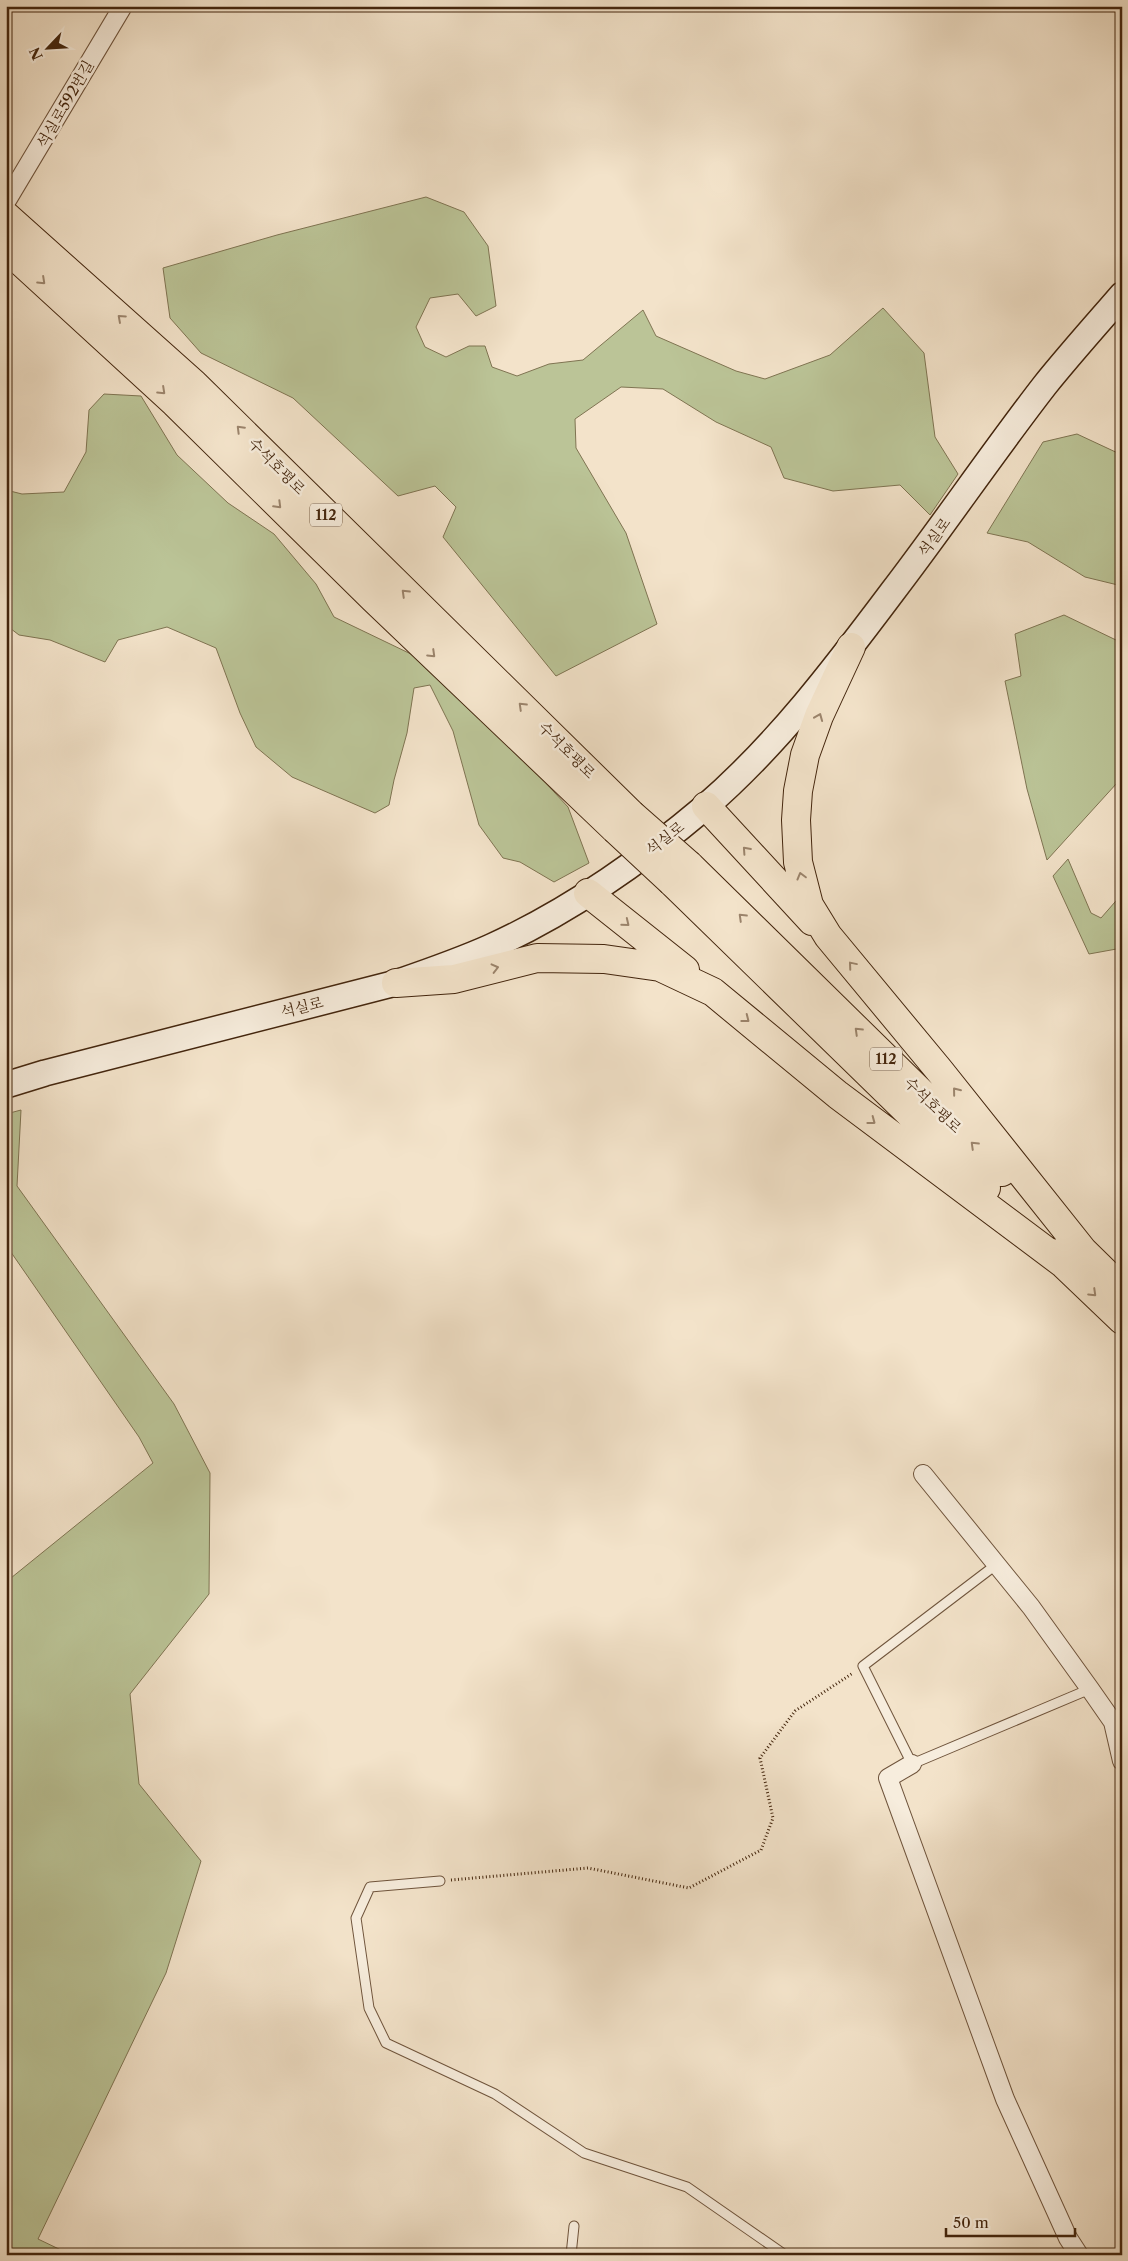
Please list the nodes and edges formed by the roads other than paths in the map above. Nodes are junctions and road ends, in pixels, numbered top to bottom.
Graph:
1 (123, 6) edge
2 (8, 223) edge
3 (1122, 296) edge
4 (851, 647) junction
5 (706, 806) junction
6 (588, 893) junction
7 (828, 936) junction
8 (396, 983) junction
9 (712, 992) junction
10 (6, 1085) edge
11 (1075, 1258) junction
12 (1122, 1289) edge
13 (1122, 1320) edge
14 (923, 1474) dead end
15 (996, 1564) junction
16 (1090, 1689) junction
17 (1118, 1721) edge
18 (1122, 1761) edge
19 (912, 1764) junction
20 (440, 1881) road end
21 (574, 2226) dead end
22 (571, 2255) edge
23 (785, 2255) edge
24 (1079, 2255) edge

1 - 2 street, 석실로592번길
2 - 11 highway, 수석호평로 / 112, bridge
3 - 4 street, 석실로
4 - 5 street, 석실로
7 -> 4 highway
5 - 6 street, 석실로
7 -> 5 highway
6 - 8 street, 석실로
6 -> 9 highway
11 -> 7 highway
8 -> 9 highway
8 - 10 street, 석실로
9 -> 11 highway
11 - 12 highway, 수석호평로 / 112
11 -> 13 highway, 수석호평로 / 112
14 - 15 street
15 - 16 street
15 - 19 lane
16 - 17 street
16 - 19 lane
17 - 18 street
19 - 24 street
20 - 23 lane
21 - 22 lane

